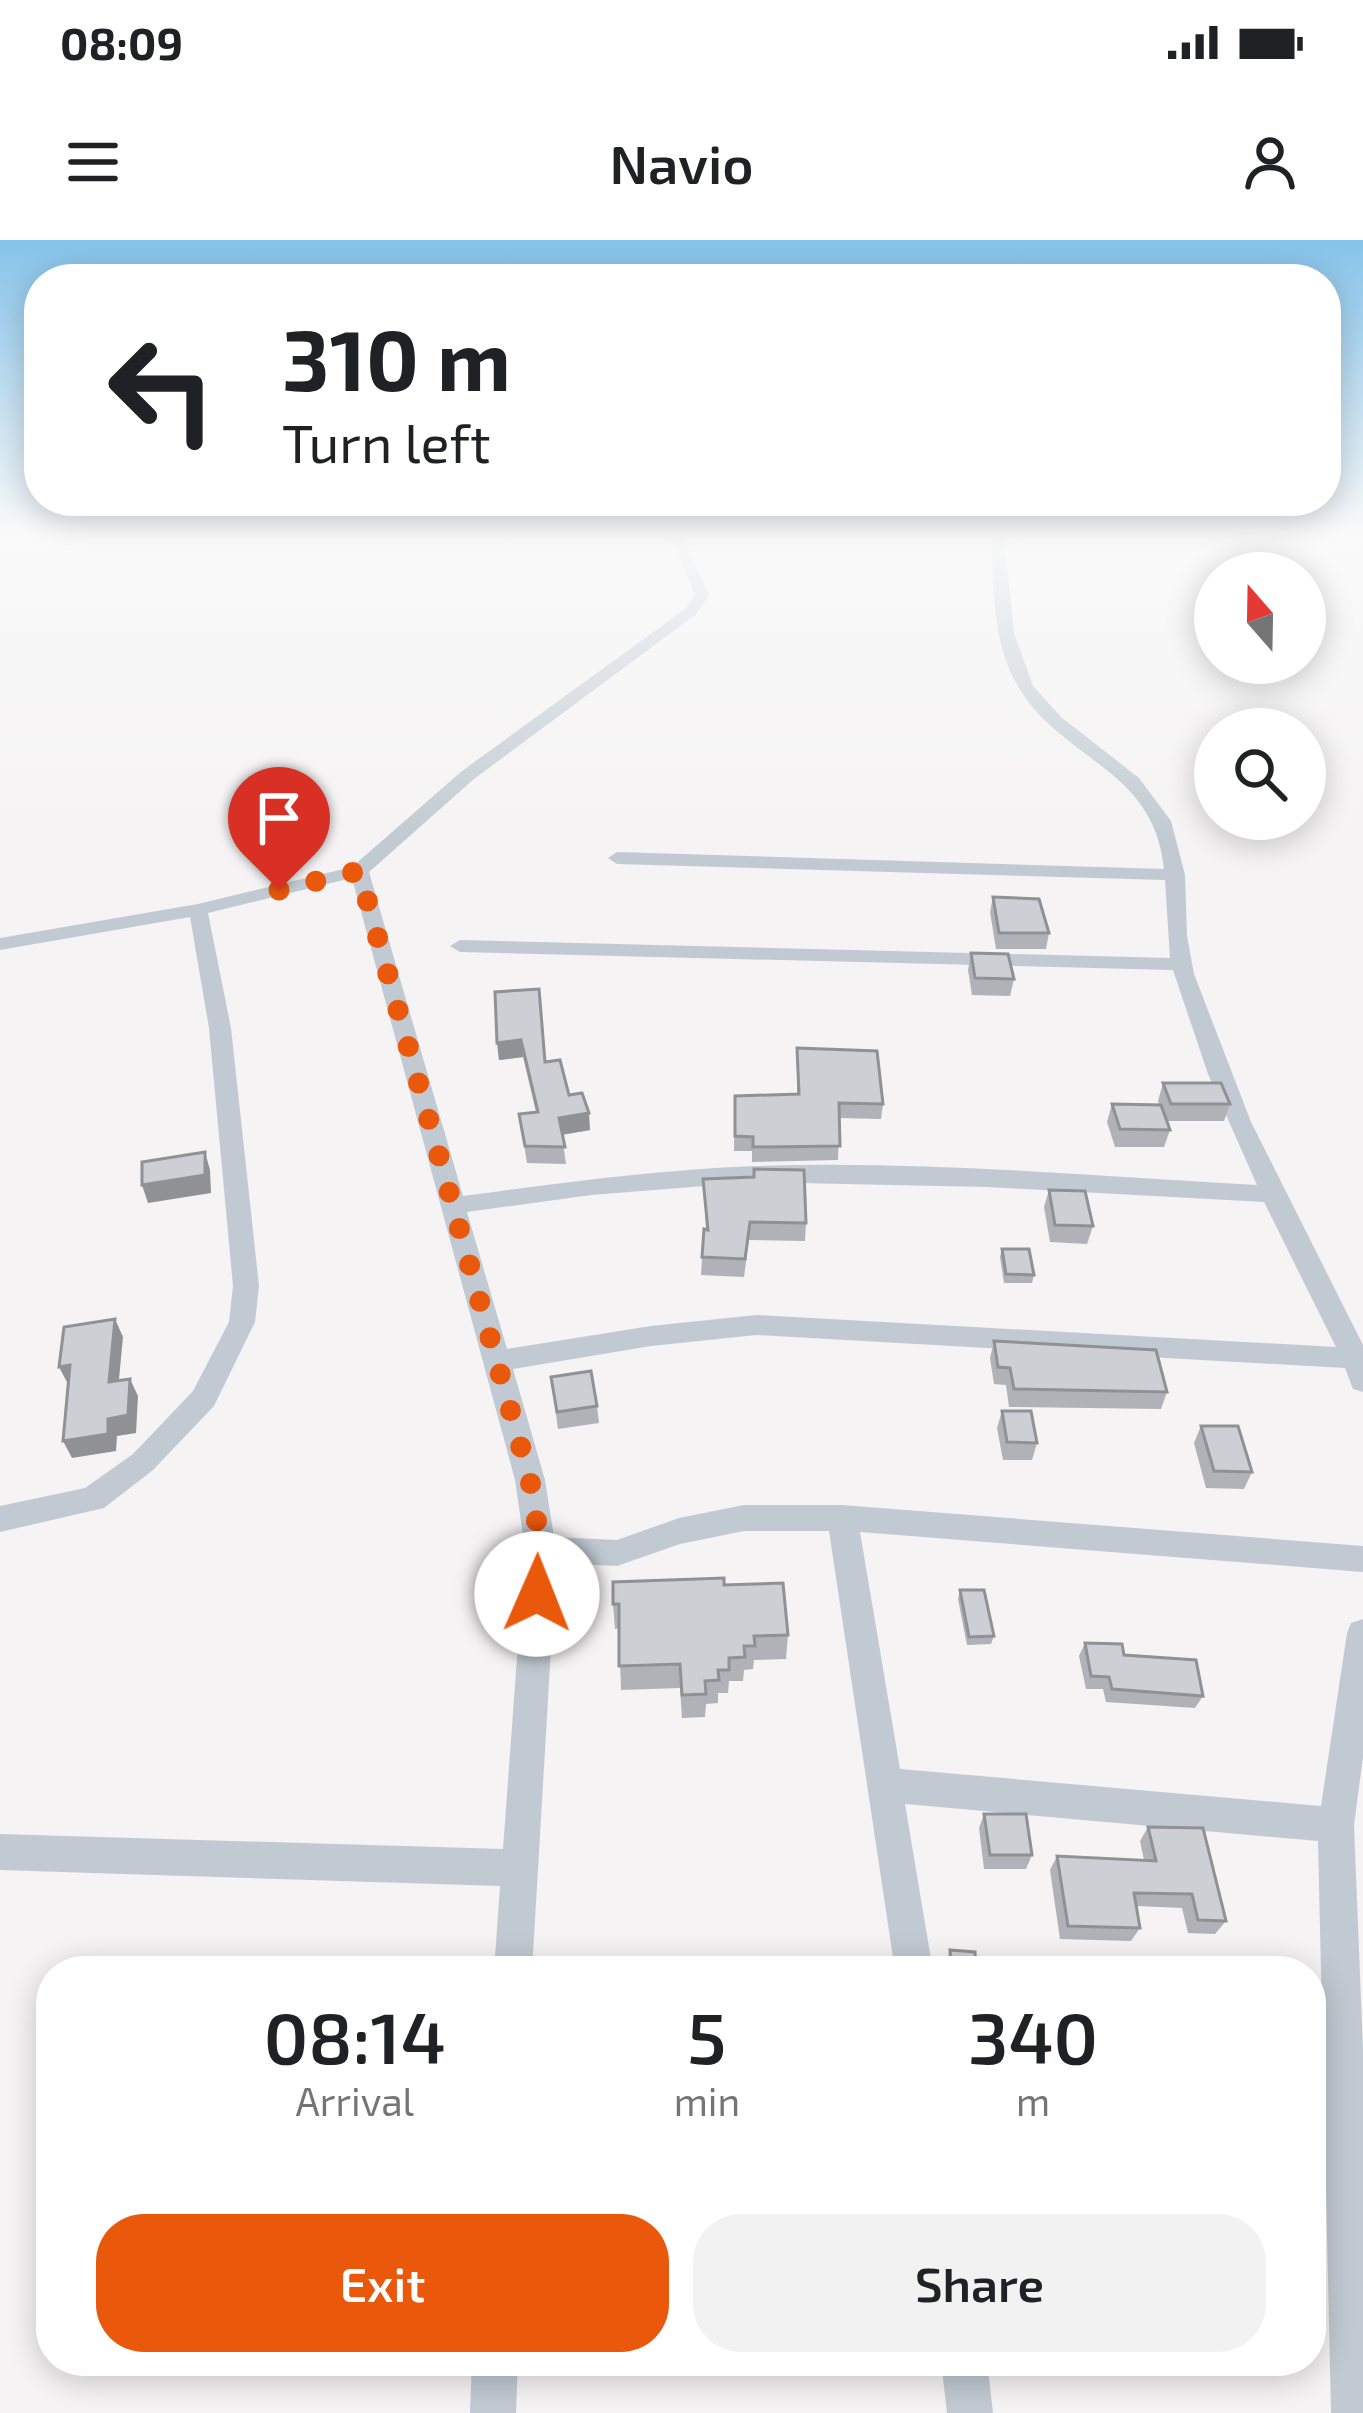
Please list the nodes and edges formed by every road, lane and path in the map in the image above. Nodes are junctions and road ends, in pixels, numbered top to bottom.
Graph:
1 (655, 637) edge
2 (1010, 637) edge
3 (616, 858) dead end
4 (359, 871) junction
5 (1176, 875) junction
6 (198, 910) junction
7 (0, 944) edge
8 (460, 946) dead end
9 (1181, 964) junction
10 (1271, 1194) junction
11 (452, 1206) junction
12 (497, 1361) junction
13 (1360, 1370) edge
14 (842, 1518) junction
15 (0, 1520) edge
16 (541, 1549) junction
17 (1363, 1559) edge
18 (1363, 1633) edge
19 (883, 1785) junction
20 (1336, 1825) junction
21 (0, 1852) edge
22 (518, 1868) junction
23 (514, 1956) edge
24 (912, 1956) edge
25 (1329, 2168) edge
26 (494, 2376) edge
27 (966, 2376) edge
28 (493, 2413) edge
29 (970, 2413) edge
30 (1354, 2413) edge

1 - 4 street
2 - 5 street
3 - 5 street
4 - 6 street
4 - 11 street
5 - 9 street
6 - 7 street
6 - 15 street
8 - 9 street
9 - 10 street
10 - 11 street
10 - 13 street
11 - 12 street
12 - 13 street
12 - 16 street
14 - 16 street
14 - 17 street
14 - 19 street
16 - 22 street
18 - 20 street
19 - 20 street
19 - 24 street
20 - 25 street
21 - 22 street
22 - 23 street
25 - 30 street
26 - 28 street
27 - 29 street

